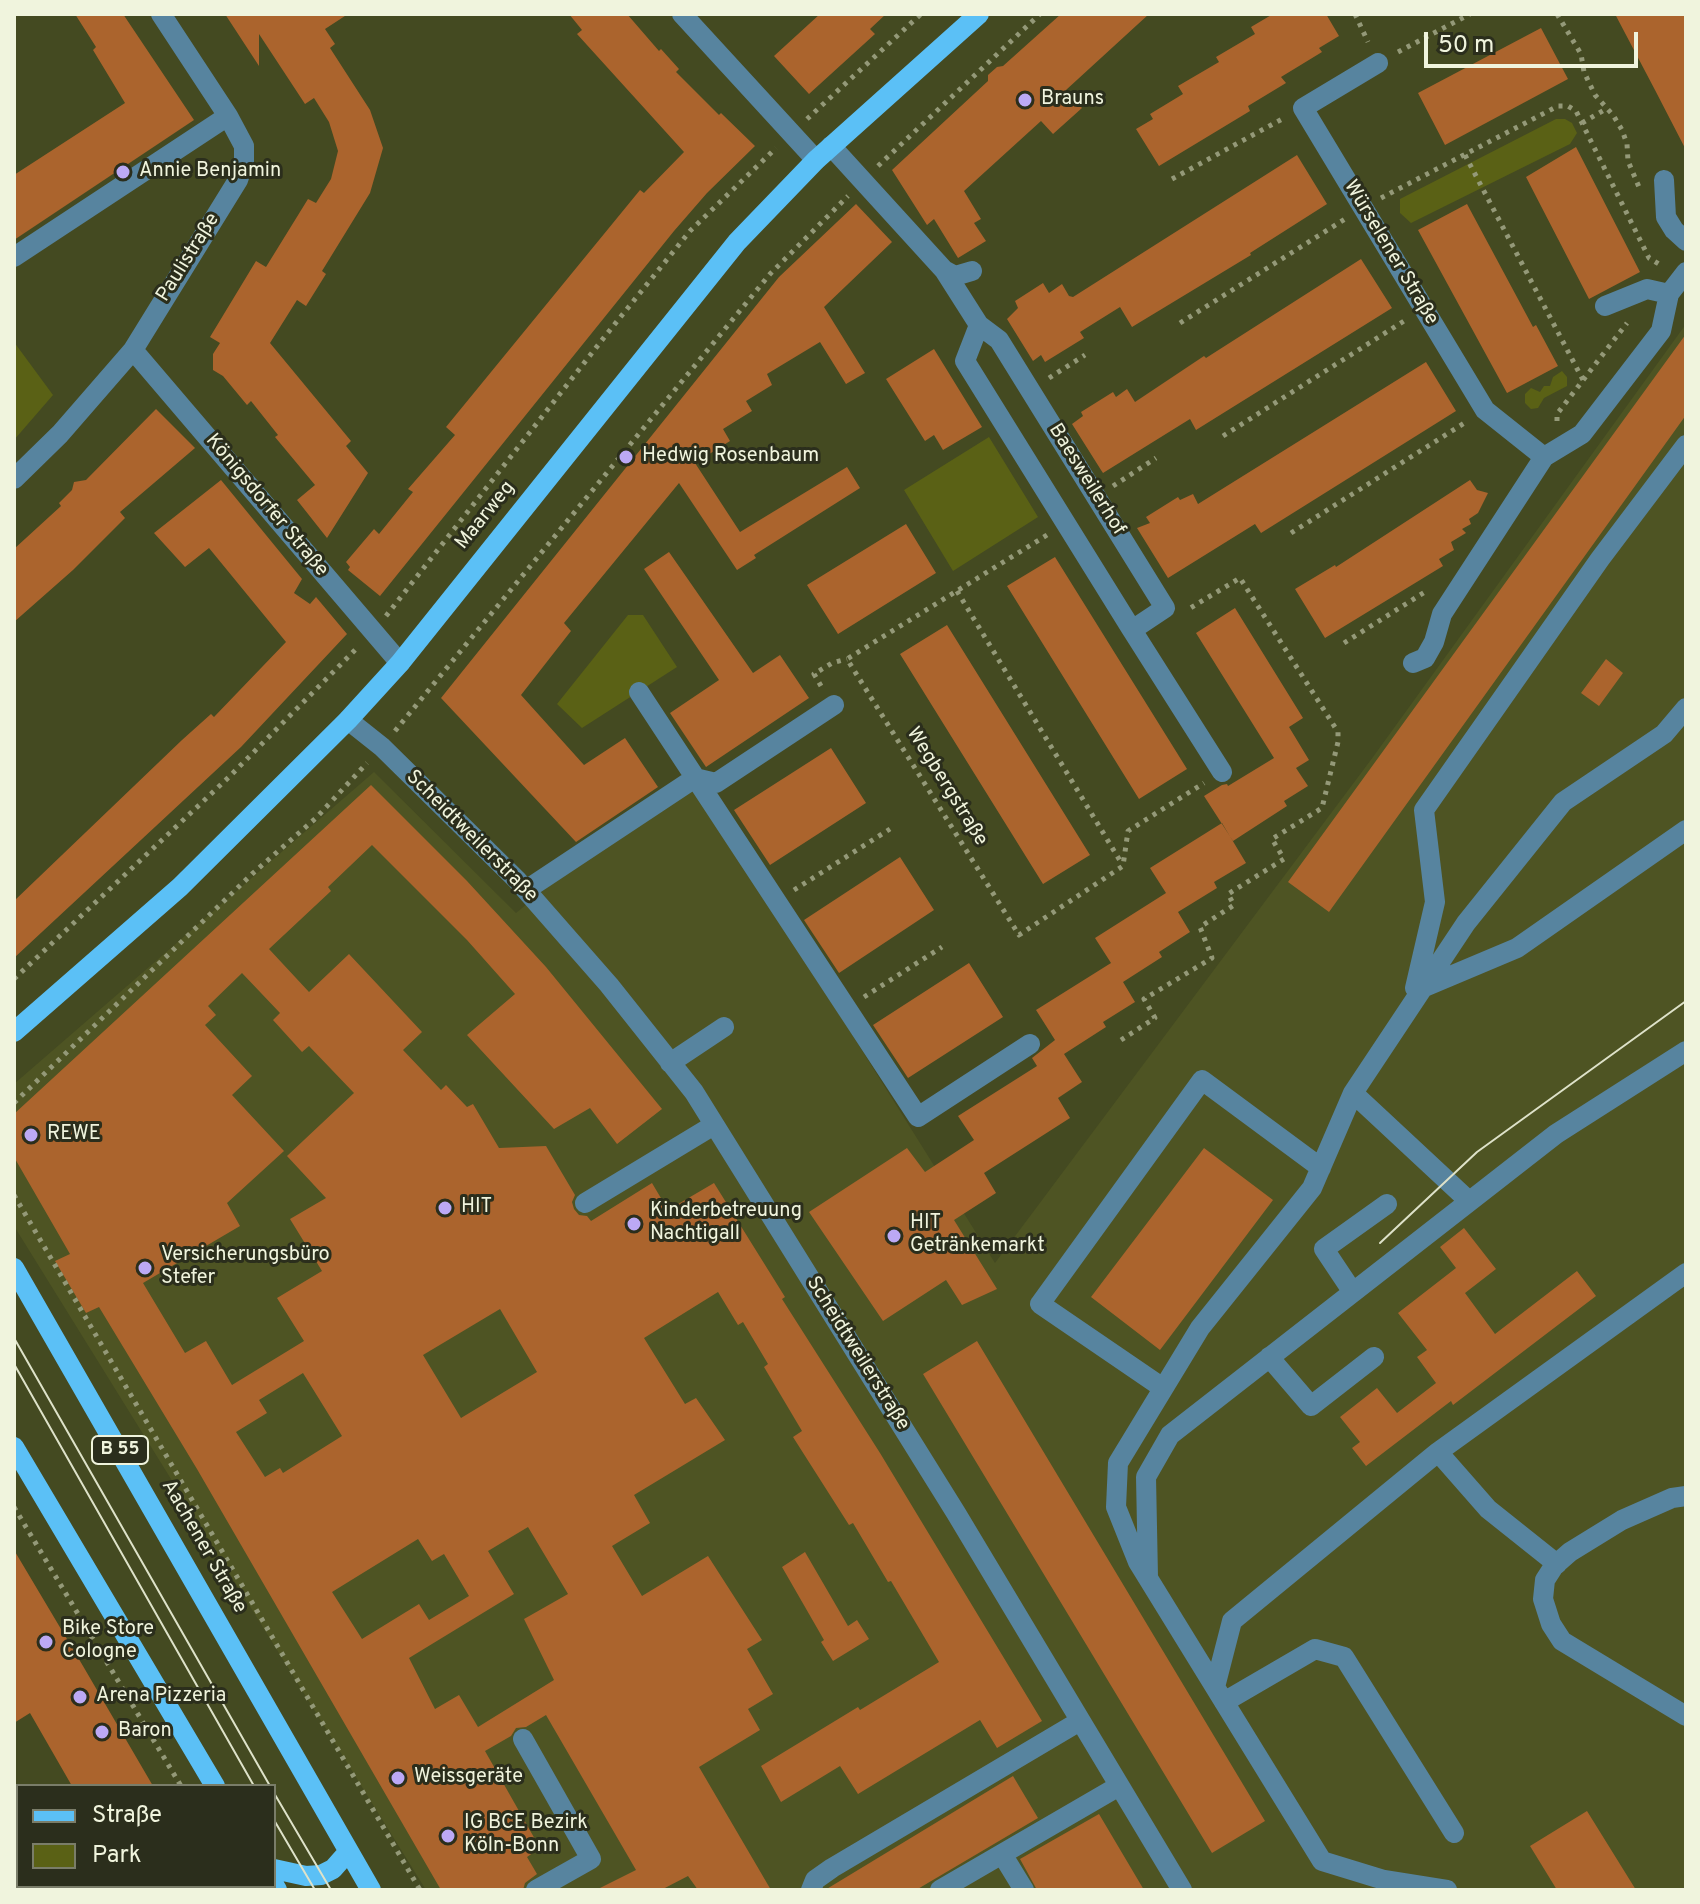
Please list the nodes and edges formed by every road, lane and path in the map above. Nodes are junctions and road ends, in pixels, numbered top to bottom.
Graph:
1 (682, 14) edge
2 (921, 14) edge
3 (979, 14) edge
4 (1040, 14) edge
5 (1355, 14) edge
6 (1470, 14) edge
7 (1557, 14) edge
8 (164, 15) edge
9 (1378, 63) junction
10 (1303, 108) junction
11 (1606, 109) junction
12 (228, 116) junction
13 (1582, 123) junction
14 (791, 133) junction
15 (831, 146) junction
16 (1465, 155) junction
17 (816, 160) junction
18 (1172, 179) dead end
19 (1664, 180) dead end
20 (861, 182) junction
21 (1643, 195) dead end
22 (1363, 208) junction
23 (1642, 213) dead end
24 (1631, 222) junction
25 (1686, 241) edge
26 (14, 257) edge
27 (944, 270) junction
28 (972, 271) dead end
29 (1679, 281) edge
30 (1605, 306) dead end
31 (1424, 309) junction
32 (1628, 322) dead end
33 (1180, 323) dead end
34 (979, 325) junction
35 (133, 350) junction
36 (1085, 355) dead end
37 (1583, 380) junction
38 (1030, 390) junction
39 (1485, 410) junction
40 (1223, 436) dead end
41 (1686, 445) edge
42 (1549, 453) junction
43 (1156, 458) dead end
44 (14, 479) edge
45 (1096, 496) junction
46 (1065, 524) junction
47 (1291, 533) dead end
48 (1437, 585) dead end
49 (957, 591) junction
50 (1165, 608) junction
51 (1132, 630) junction
52 (373, 632) junction
53 (1344, 643) dead end
54 (847, 659) junction
55 (400, 663) junction
56 (1413, 663) dead end
57 (814, 674) dead end
58 (639, 692) dead end
59 (834, 705) dead end
60 (1686, 708) edge
61 (348, 720) junction
62 (382, 747) junction
63 (1222, 772) joint
64 (695, 778) junction
65 (890, 829) dead end
66 (1686, 830) edge
67 (1123, 866) junction
68 (526, 890) junction
69 (776, 901) junction
70 (942, 947) dead end
71 (14, 979) edge
72 (1417, 996) junction
73 (846, 1008) junction
74 (724, 1027) dead end
75 (14, 1032) edge
76 (1121, 1040) dead end
77 (1030, 1044) dead end
78 (1686, 1051) edge
79 (670, 1063) junction
80 (1353, 1093) junction
81 (14, 1103) edge
82 (714, 1125) junction
83 (1321, 1168) junction
84 (14, 1195) edge
85 (1469, 1201) junction
86 (585, 1203) dead end
87 (1387, 1204) dead end
88 (14, 1268) edge
89 (1686, 1273) edge
90 (1352, 1291) junction
91 (1269, 1357) junction
92 (1374, 1357) dead end
93 (1163, 1388) junction
94 (14, 1447) edge
95 (1438, 1452) junction
96 (1686, 1496) edge
97 (14, 1507) edge
98 (1557, 1564) junction
99 (1148, 1579) junction
100 (1220, 1694) junction
101 (1686, 1716) edge
102 (1080, 1721) junction
103 (523, 1739) dead end
104 (180, 1784) edge
105 (214, 1784) edge
106 (1119, 1786) junction
107 (1454, 1833) dead end
108 (348, 1852) junction
109 (1002, 1854) junction
110 (276, 1869) edge
111 (371, 1890) edge
112 (420, 1890) edge
113 (536, 1890) edge
114 (811, 1890) edge
115 (940, 1890) edge
116 (1024, 1890) edge
117 (1182, 1890) edge
118 (1447, 1890) edge

1 - 14 street
2 - 14 path
3 - 15 main road, Maarweg
4 - 20 path
5 - 9 path
6 - 9 path
7 - 11 path
8 - 12 street, Paulistraße
9 - 10 street
10 - 18 path
10 - 22 street, Würselener Straße
11 - 13 path
11 - 21 path
12 - 26 street
12 - 35 street, Paulistraße
13 - 16 path
13 - 24 path
14 - 17 street
14 - 52 path
15 - 17 main road, Maarweg
15 - 20 street, Baesweilerhof
16 - 22 path
16 - 37 path
17 - 55 main road, Maarweg
19 - 25 street
20 - 27 street, Baesweilerhof
20 - 62 path
22 - 31 street, Würselener Straße
22 - 33 path
23 - 24 path
24 - 29 path
27 - 28 street
27 - 34 street, Baesweilerhof
29 - 30 street
29 - 42 street
31 - 39 street, Würselener Straße
31 - 40 path
32 - 37 path
34 - 38 street, Baesweilerhof
34 - 46 street, Baesweilerhof
35 - 44 street, Paulistraße
35 - 52 street, Königsdorfer Straße
36 - 38 path
37 - 42 path
38 - 45 street, Baesweilerhof
39 - 42 street, Würselener Straße
39 - 47 path
41 - 72 street
42 - 56 street
43 - 45 path
45 - 50 street, Baesweilerhof
46 - 49 path
46 - 51 street, Baesweilerhof
48 - 53 path
49 - 54 path
49 - 67 path
50 - 51 street
50 - 76 path
51 - 63 street, Baesweilerhof
52 - 55 street, Königsdorfer Straße
52 - 71 path
54 - 57 path
54 - 67 path, Wegbergstraße
55 - 61 main road, Maarweg
58 - 64 street
59 - 64 street
60 - 72 street
61 - 62 street, Scheidtweilerstraße
61 - 75 main road, Maarweg
62 - 68 street, Scheidtweilerstraße
62 - 81 path
63 - 67 path
64 - 68 street
64 - 69 street
65 - 69 path
66 - 72 street
68 - 79 street, Scheidtweilerstraße
69 - 73 street
70 - 73 path
72 - 80 street
73 - 77 street
74 - 79 street
78 - 85 street
79 - 82 street, Scheidtweilerstraße
80 - 83 street
80 - 85 street
82 - 86 street
82 - 102 street, Scheidtweilerstraße
83 - 93 street
83 - 93 street
84 - 112 path
85 - 90 street
87 - 90 street
88 - 108 main road, Aachener Straße / B 55
89 - 95 street
90 - 91 street
91 - 92 street
91 - 99 street
93 - 99 street
94 - 105 main road
95 - 98 street
95 - 100 street
96 - 98 street
97 - 104 path
98 - 101 street
99 - 100 street
100 - 107 street
100 - 118 street
102 - 106 street, Scheidtweilerstraße
102 - 114 street
103 - 113 street
106 - 109 street
106 - 117 street, Scheidtweilerstraße
108 - 110 main road
108 - 111 main road, Aachener Straße / B 55
109 - 115 street
109 - 116 street

